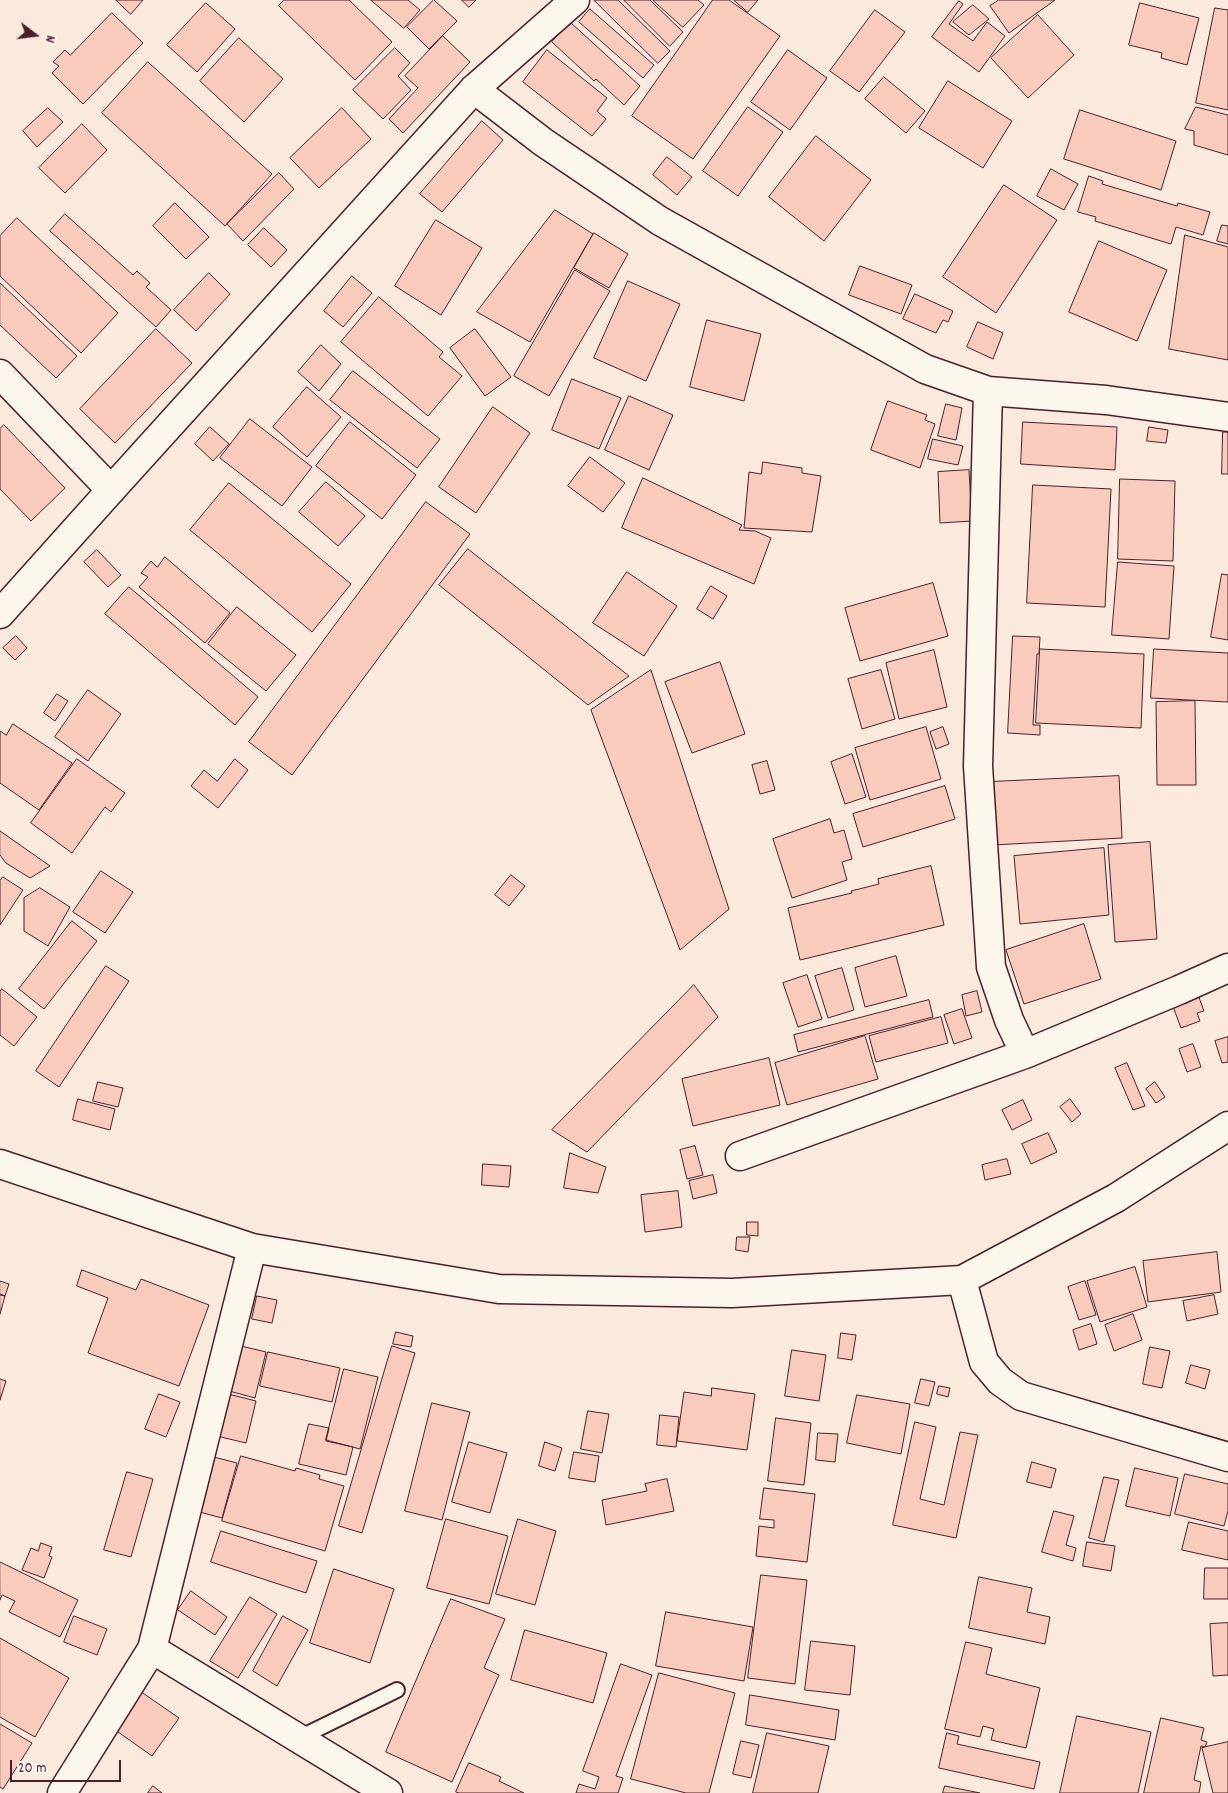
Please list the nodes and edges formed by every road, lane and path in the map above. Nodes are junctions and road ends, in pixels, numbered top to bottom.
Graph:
1 (575, 0) edge
2 (474, 89) junction
3 (0, 374) edge
4 (988, 391) junction
5 (1228, 417) edge
6 (111, 490) junction
7 (0, 614) edge
8 (1228, 968) edge
9 (1025, 1054) junction
10 (1228, 1126) edge
11 (740, 1156) dead end
12 (0, 1164) edge
13 (252, 1248) junction
14 (962, 1280) junction
15 (1228, 1457) edge
16 (152, 1649) junction
17 (397, 1690) dead end
18 (299, 1738) junction
19 (62, 1793) edge
20 (388, 1793) edge

1 - 2 street
2 - 4 street
2 - 6 street
3 - 6 street
4 - 5 street
4 - 9 street
6 - 7 street
8 - 9 street
9 - 11 street
10 - 14 street
12 - 13 street
13 - 14 street
13 - 16 street
14 - 15 street
16 - 18 street
16 - 19 street
17 - 18 lane
18 - 20 street

